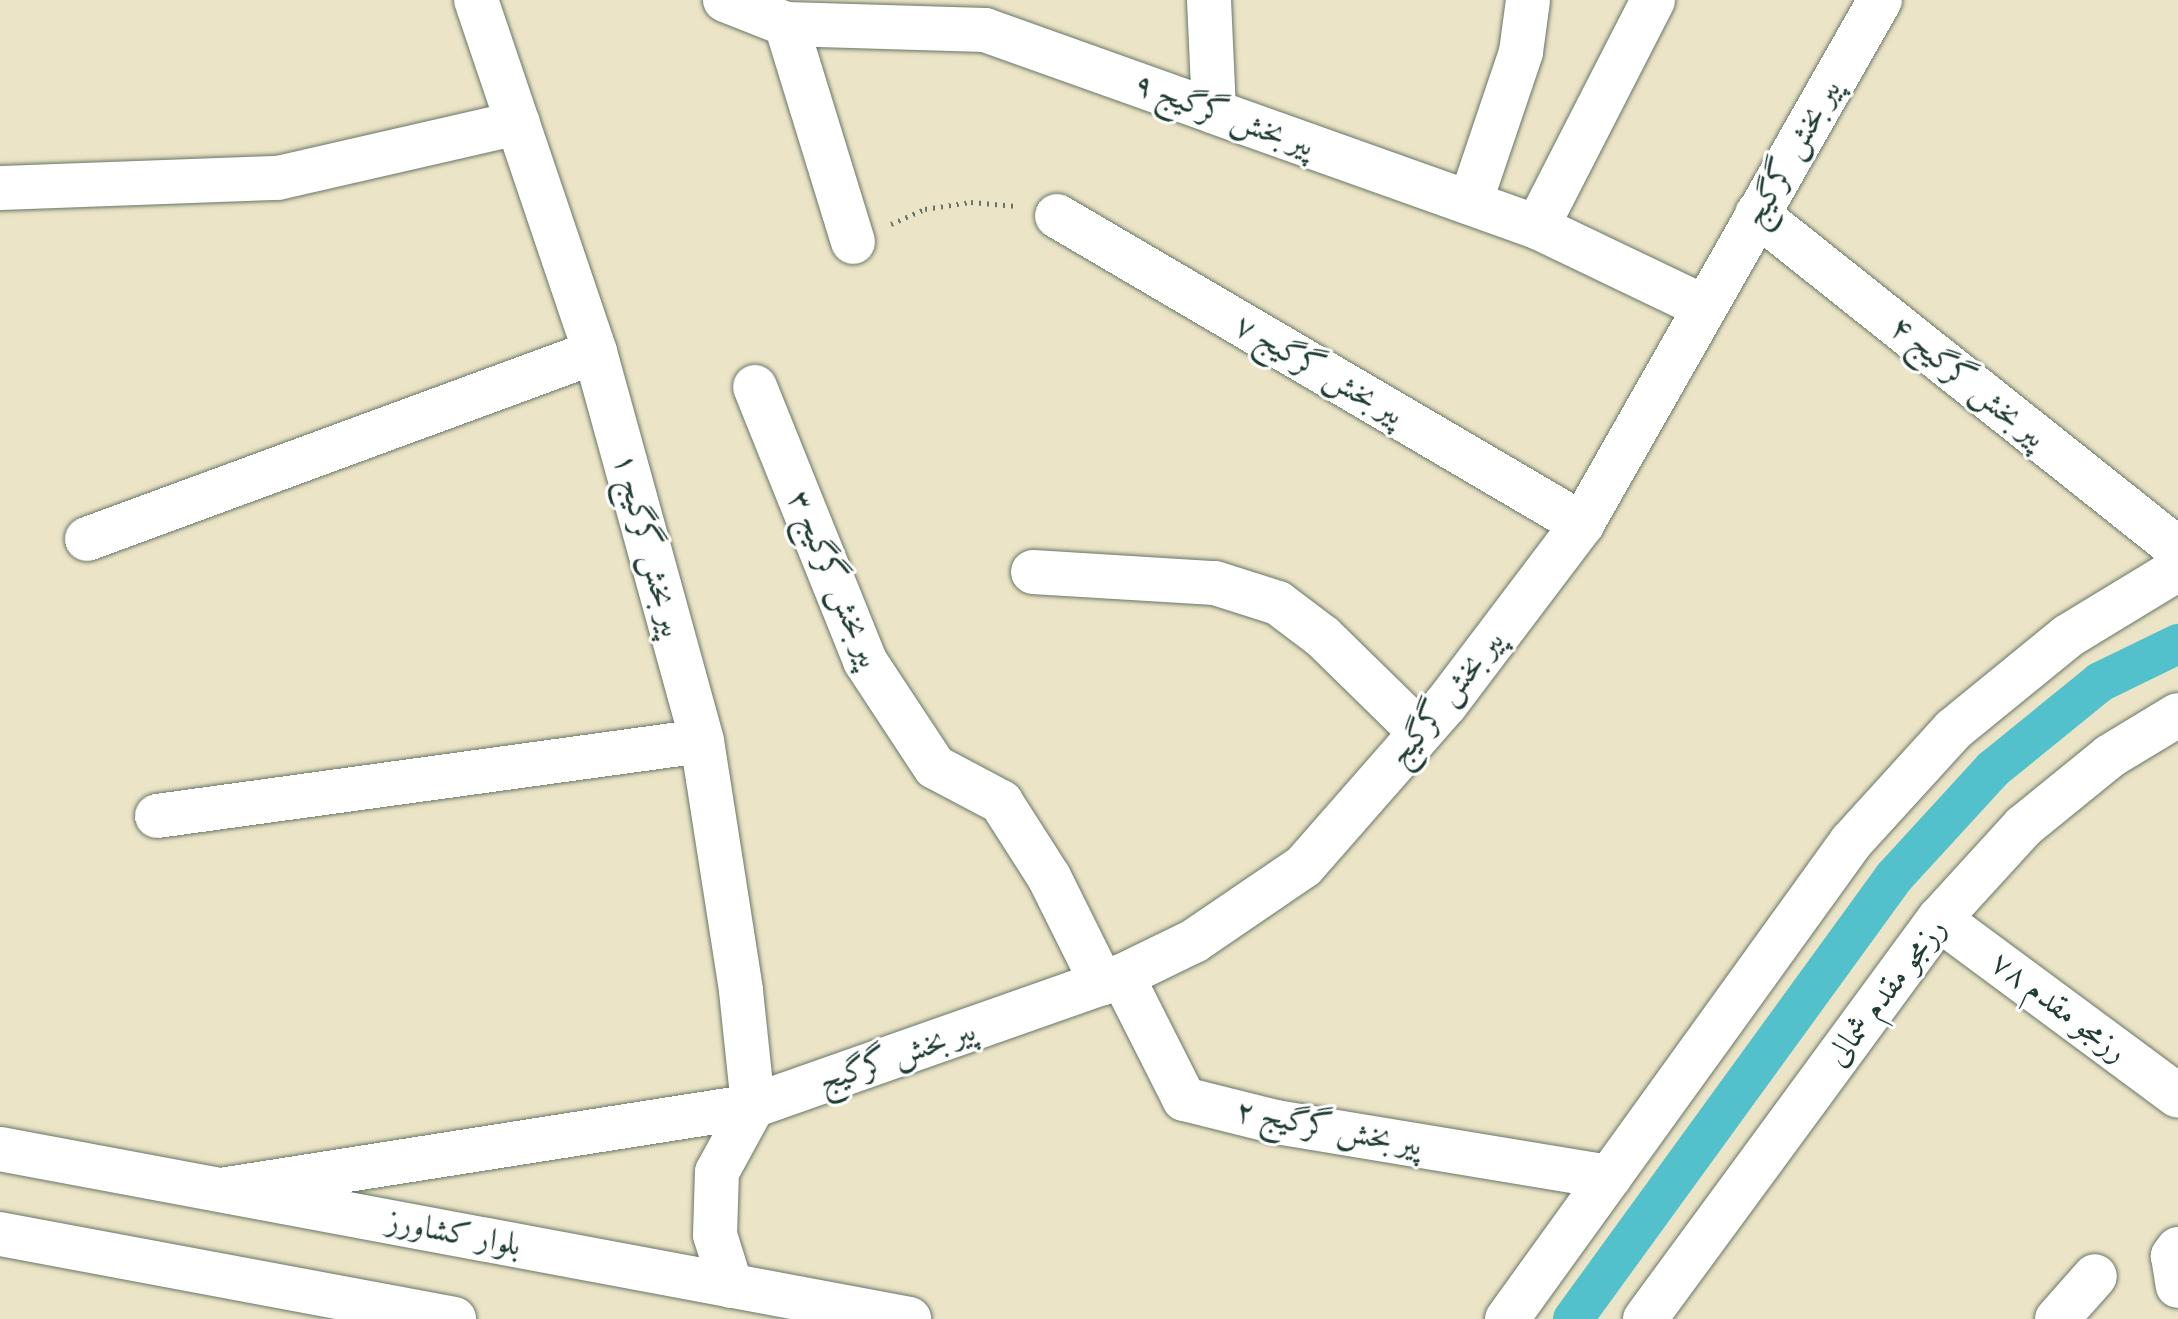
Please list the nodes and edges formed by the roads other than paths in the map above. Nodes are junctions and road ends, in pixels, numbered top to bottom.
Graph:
1 (476, 0) edge
2 (725, 0) edge
3 (1209, 0) edge
4 (1528, 0) edge
5 (1653, 0) edge
6 (1880, 0) edge
7 (786, 24) junction
8 (1214, 112) junction
9 (518, 123) junction
10 (0, 188) edge
11 (1470, 203) junction
12 (1757, 214) junction
13 (1057, 216) road end
14 (1537, 227) junction
15 (853, 242) road end
16 (1704, 307) junction
17 (595, 352) junction
18 (755, 387) dead end
19 (1582, 524) junction
20 (87, 539) dead end
21 (2178, 549) edge
22 (2178, 569) edge
23 (1033, 572) dead end
24 (2173, 725) edge
25 (1420, 732) junction
26 (702, 741) junction
27 (157, 816) dead end
28 (1939, 919) junction
29 (1112, 980) junction
30 (2178, 1096) edge
31 (753, 1106) junction
32 (0, 1149) edge
33 (1609, 1177) junction
34 (223, 1190) junction
35 (0, 1234) edge
36 (2178, 1249) edge
37 (2095, 1276) dead end
38 (731, 1286) junction
39 (2178, 1286) edge
40 (440, 1318) edge
41 (909, 1319) edge
42 (1507, 1319) edge
43 (1645, 1319) edge
44 (2057, 1319) edge

1 - 9 street, پیر بخش گرگیج ۱
2 - 7 street, پیر بخش گرگیج ۹
3 - 8 street
4 - 11 street
5 - 14 street
6 - 12 street, پیر بخش گرگیج
7 - 8 street, پیر بخش گرگیج ۹
7 - 15 street
8 - 11 street, پیر بخش گرگیج ۹
9 - 10 street
9 - 17 street, پیر بخش گرگیج ۱
11 - 14 street, پیر بخش گرگیج ۹
12 - 16 street, پیر بخش گرگیج
12 - 21 street, پیر بخش گرگیج ۴
13 - 19 street, پیر بخش گرگیج ۷
14 - 16 street, پیر بخش گرگیج ۹
16 - 19 street, پیر بخش گرگیج
17 - 20 street
17 - 26 street, پیر بخش گرگیج ۱
18 - 29 street, پیر بخش گرگیج ۳
19 - 25 street, پیر بخش گرگیج
22 - 33 street
23 - 25 street
24 - 28 street, رزمجو مقدم شمالی
25 - 29 street, پیر بخش گرگیج
26 - 27 street
26 - 31 street, پیر بخش گرگیج ۱
28 - 30 street, رزمجو مقدم ۷۸
28 - 43 street, رزمجو مقدم شمالی
29 - 31 street, پیر بخش گرگیج
29 - 33 street, پیر بخش گرگیج ۲
31 - 34 street, پیر بخش گرگیج
31 - 38 street
32 - 34 street, بلوار کشاورز
33 - 42 street
34 - 38 street, بلوار کشاورز
35 - 40 street
36 - 39 street
37 - 44 street
38 - 41 street, بلوار کشاورز

